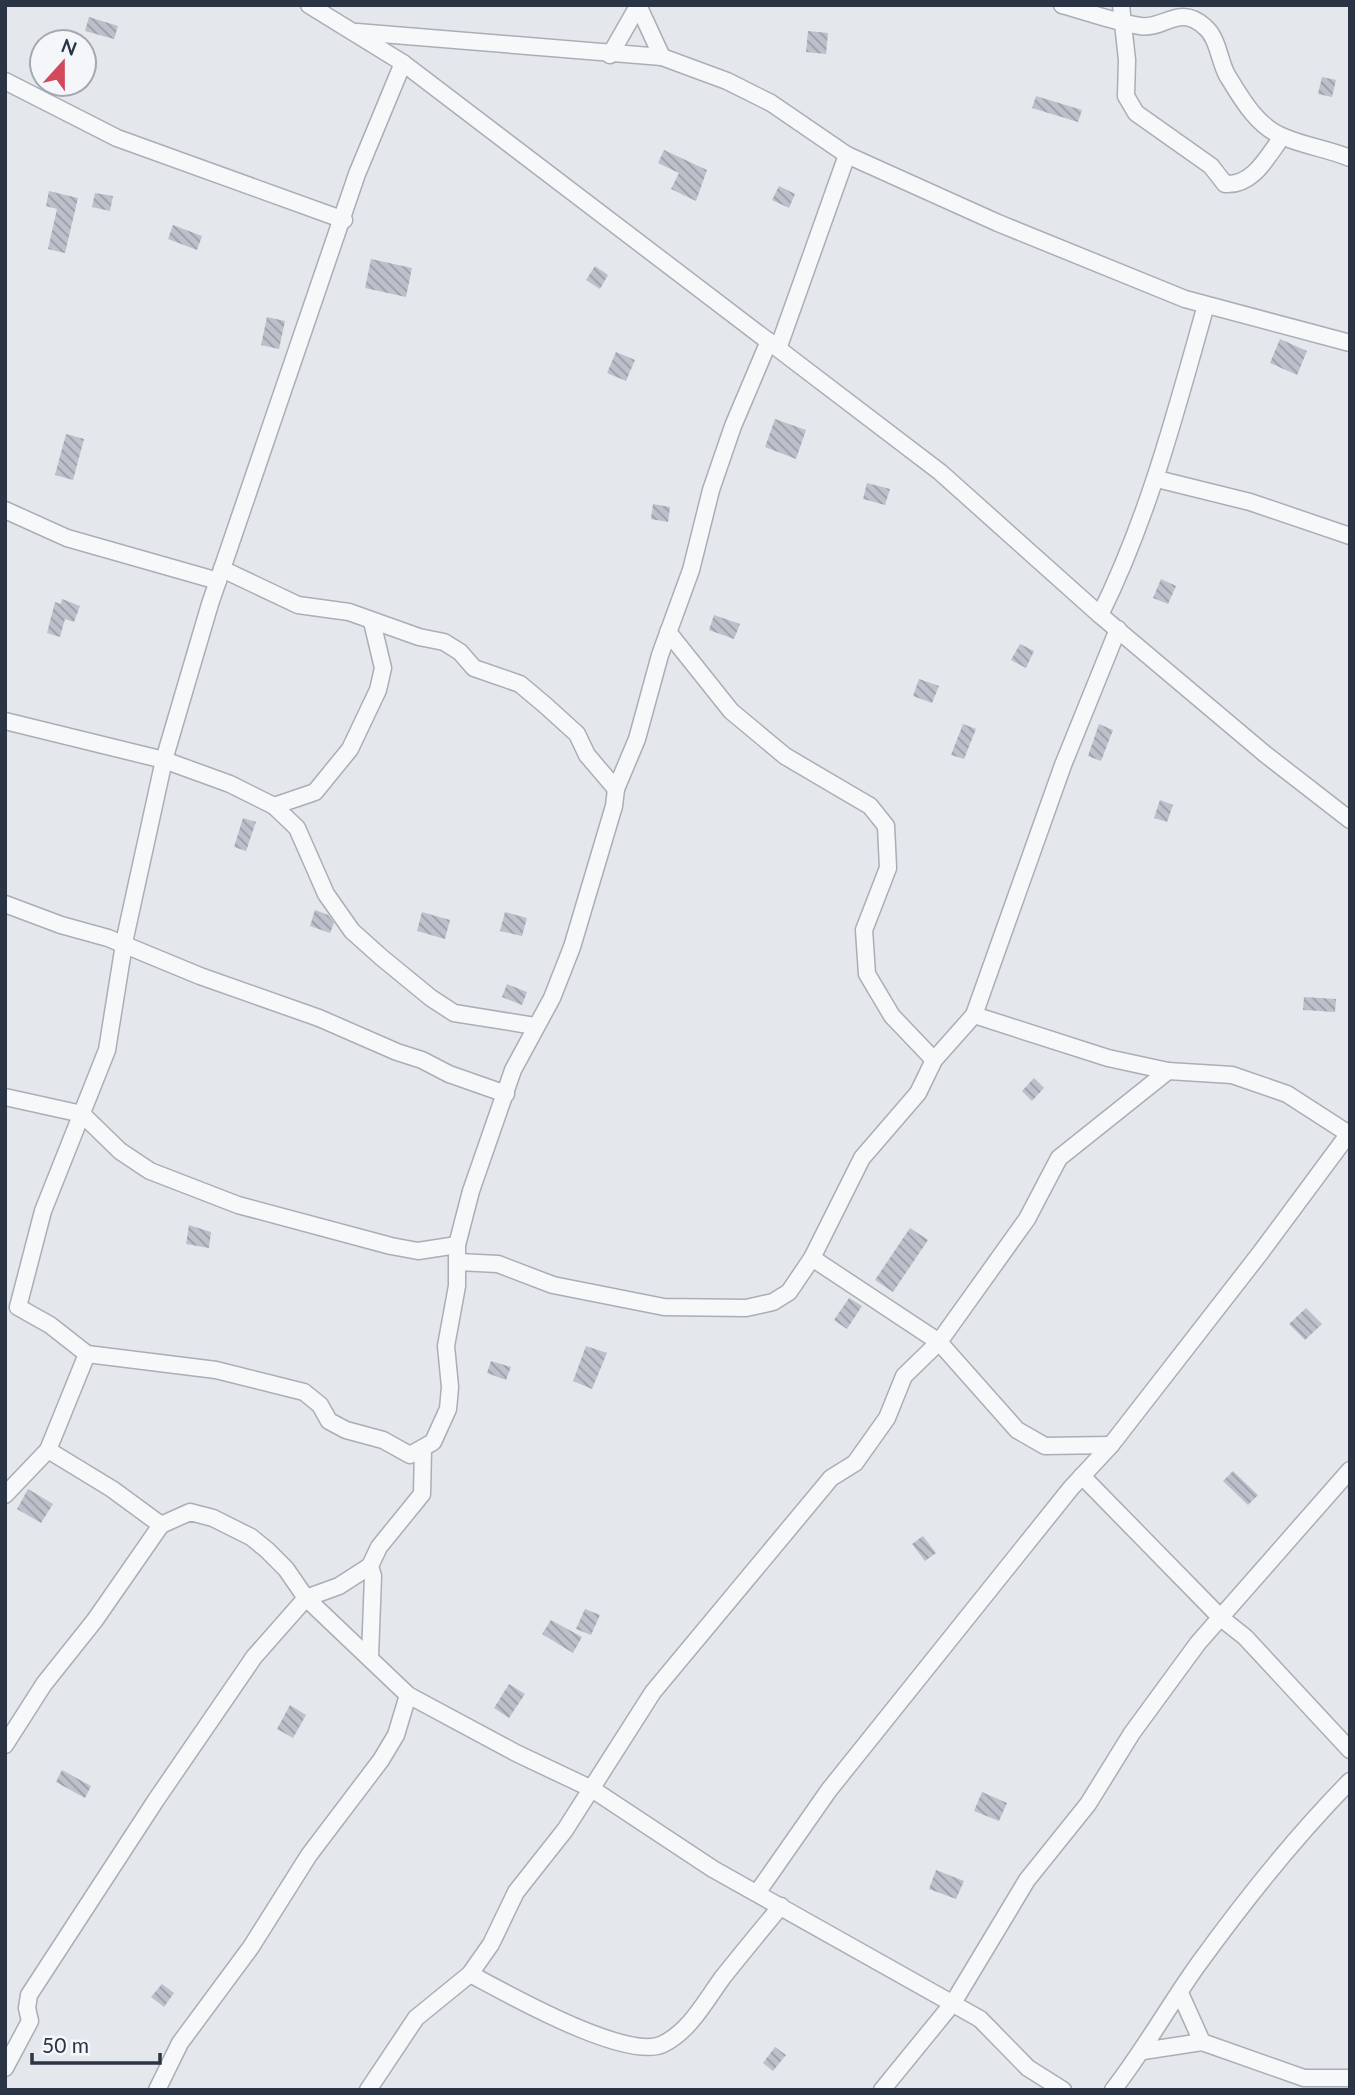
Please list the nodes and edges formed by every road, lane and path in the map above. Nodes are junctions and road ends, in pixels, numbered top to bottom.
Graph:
1 (309, 5) edge
2 (638, 5) edge
3 (1062, 5) edge
4 (1122, 13) edge
5 (352, 32) junction
6 (610, 55) junction
7 (662, 57) junction
8 (403, 63) junction
9 (5, 81) edge
10 (1282, 137) junction
11 (847, 155) junction
12 (1350, 159) edge
13 (344, 220) junction
14 (1206, 305) junction
15 (1350, 343) edge
16 (774, 344) junction
17 (1157, 479) junction
18 (5, 510) edge
19 (1350, 536) edge
20 (220, 575) junction
21 (1100, 615) junction
22 (372, 622) junction
23 (1118, 629) junction
24 (668, 632) junction
25 (5, 721) edge
26 (164, 760) junction
27 (616, 789) junction
28 (274, 806) junction
29 (1350, 820) edge
30 (5, 904) edge
31 (124, 945) junction
32 (974, 1015) junction
33 (535, 1026) junction
34 (933, 1060) junction
35 (1168, 1071) junction
36 (506, 1094) junction
37 (5, 1097) edge
38 (82, 1114) junction
39 (1349, 1133) edge
40 (457, 1245) junction
41 (812, 1258) junction
42 (458, 1262) junction
43 (12, 1306) edge
44 (939, 1342) junction
45 (86, 1354) junction
46 (1111, 1445) junction
47 (423, 1449) junction
48 (48, 1450) junction
49 (1350, 1470) edge
50 (1082, 1476) junction
51 (5, 1495) edge
52 (161, 1525) junction
53 (370, 1566) junction
54 (306, 1598) junction
55 (1221, 1618) junction
56 (370, 1657) junction
57 (408, 1695) junction
58 (5, 1745) edge
59 (1350, 1750) edge
60 (1350, 1781) edge
61 (592, 1789) junction
62 (757, 1893) junction
63 (780, 1906) junction
64 (470, 1974) junction
65 (1180, 1993) junction
66 (953, 2003) junction
67 (1202, 2042) junction
68 (1143, 2051) junction
69 (5, 2068) edge
70 (1350, 2078) edge
71 (158, 2090) edge
72 (368, 2090) edge
73 (882, 2090) edge
74 (1063, 2090) edge
75 (1113, 2090) edge

1 - 5 street
2 - 6 street
2 - 7 street
3 - 4 street
4 - 10 street
4 - 10 street
5 - 6 street
5 - 8 street
6 - 7 street
7 - 11 street
8 - 13 street
8 - 16 street
9 - 13 street
10 - 12 street
11 - 14 street
11 - 16 street
13 - 20 street
14 - 15 street
14 - 17 street
16 - 21 street
16 - 24 street
17 - 19 street
17 - 21 street
18 - 20 street
20 - 22 street
20 - 26 street
21 - 23 street
22 - 27 street
22 - 28 street
23 - 29 street
23 - 32 street
24 - 27 street
24 - 34 street
25 - 26 street
26 - 28 street
26 - 31 street
27 - 33 street
28 - 33 street
30 - 31 street
31 - 36 street
31 - 38 street
32 - 34 street
32 - 35 street
33 - 36 street
34 - 41 street
35 - 39 street
35 - 44 street
36 - 40 street
37 - 38 street
38 - 40 street
38 - 43 street
39 - 46 street
40 - 42 street
41 - 42 street
41 - 44 street
42 - 47 street
43 - 45 street
44 - 46 street
44 - 61 street
45 - 47 street
45 - 48 street
46 - 50 street
47 - 53 street
48 - 51 street
48 - 52 street
49 - 55 street
50 - 55 street
50 - 62 street
52 - 54 street
52 - 58 street
53 - 54 street
53 - 56 street
54 - 56 street
54 - 69 street
55 - 59 street
55 - 66 street
56 - 57 street
57 - 61 street
57 - 71 street
60 - 65 street
61 - 62 street
61 - 64 street
62 - 63 street
63 - 64 street
63 - 66 street
64 - 72 street
65 - 67 street
65 - 68 street
66 - 73 street
66 - 74 street
67 - 68 street
67 - 70 street
68 - 75 street

